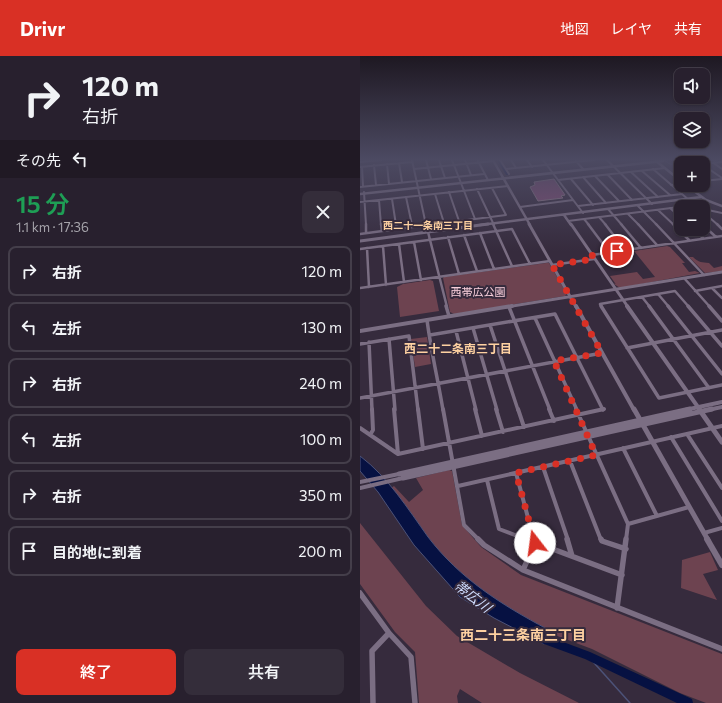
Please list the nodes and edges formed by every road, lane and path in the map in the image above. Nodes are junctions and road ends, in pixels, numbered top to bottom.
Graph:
1 (382, 190) edge
2 (419, 190) edge
3 (469, 190) edge
4 (478, 190) edge
5 (493, 190) edge
6 (510, 190) edge
7 (566, 190) edge
8 (580, 190) edge
9 (595, 190) edge
10 (608, 190) edge
11 (623, 190) edge
12 (638, 190) edge
13 (651, 190) edge
14 (664, 190) edge
15 (677, 190) edge
16 (463, 191) junction
17 (364, 192) junction
18 (449, 192) junction
19 (695, 192) edge
20 (360, 193) edge
21 (435, 194) junction
22 (682, 194) junction
23 (670, 195) junction
24 (420, 196) junction
25 (406, 197) junction
26 (658, 197) junction
27 (701, 197) junction
28 (646, 198) junction
29 (392, 199) junction
30 (688, 199) junction
31 (379, 200) junction
32 (573, 200) junction
33 (632, 200) junction
34 (360, 202) edge
35 (365, 202) junction
36 (619, 202) junction
37 (606, 203) junction
38 (652, 204) junction
39 (593, 205) junction
40 (578, 206) junction
41 (638, 206) junction
42 (722, 206) edge
43 (520, 207) junction
44 (670, 208) junction
45 (674, 208) edge
46 (608, 209) junction
47 (658, 210) junction
48 (710, 210) edge
49 (583, 212) junction
50 (644, 212) junction
51 (674, 212) edge
52 (722, 213) edge
53 (628, 214) junction
54 (564, 215) junction
55 (614, 216) junction
56 (599, 217) junction
57 (710, 217) edge
58 (490, 218) junction
59 (475, 219) junction
60 (584, 219) junction
61 (527, 220) junction
62 (459, 221) junction
63 (568, 222) junction
64 (493, 224) junction
65 (428, 225) junction
66 (720, 225) edge
67 (412, 227) junction
68 (722, 228) edge
69 (396, 229) junction
70 (382, 231) junction
71 (496, 231) junction
72 (710, 231) edge
73 (429, 232) junction
74 (366, 233) junction
75 (480, 233) junction
76 (360, 234) edge
77 (464, 235) junction
78 (722, 236) edge
79 (448, 237) junction
80 (716, 237) junction
81 (703, 238) joint
82 (430, 239) junction
83 (689, 240) junction
84 (360, 241) edge
85 (414, 242) junction
86 (674, 243) junction
87 (399, 244) junction
88 (657, 245) junction
89 (383, 246) junction
90 (367, 248) junction
91 (641, 248) junction
92 (360, 249) edge
93 (625, 250) junction
94 (609, 252) junction
95 (592, 255) junction
96 (594, 259) junction
97 (551, 263) junction
98 (530, 264) junction
99 (512, 266) junction
100 (494, 269) junction
101 (477, 271) junction
102 (722, 272) edge
103 (459, 274) junction
104 (704, 275) junction
105 (439, 277) junction
106 (684, 278) junction
107 (421, 280) junction
108 (404, 282) junction
109 (386, 284) junction
110 (722, 286) edge
111 (369, 287) junction
112 (360, 288) edge
113 (712, 288) junction
114 (616, 290) junction
115 (695, 290) junction
116 (658, 294) junction
117 (570, 297) junction
118 (642, 297) junction
119 (722, 298) edge
120 (623, 300) junction
121 (509, 307) junction
122 (449, 316) junction
123 (535, 318) junction
124 (427, 320) junction
125 (514, 321) junction
126 (722, 321) edge
127 (490, 325) junction
128 (474, 328) junction
129 (722, 330) edge
130 (360, 331) edge
131 (456, 331) junction
132 (710, 332) junction
133 (430, 335) junction
134 (692, 336) junction
135 (389, 339) junction
136 (673, 339) junction
137 (369, 342) junction
138 (653, 343) junction
139 (360, 344) edge
140 (722, 346) edge
141 (627, 348) junction
142 (602, 353) junction
143 (577, 357) junction
144 (554, 361) junction
145 (532, 366) junction
146 (505, 371) junction
147 (487, 374) junction
148 (722, 374) edge
149 (468, 378) junction
150 (439, 383) junction
151 (722, 385) edge
152 (416, 387) junction
153 (709, 388) junction
154 (394, 392) junction
155 (687, 392) junction
156 (372, 395) junction
157 (360, 398) edge
158 (722, 402) edge
159 (722, 406) edge
160 (699, 409) junction
161 (579, 416) junction
162 (554, 421) junction
163 (641, 422) junction
164 (722, 426) edge
165 (524, 427) junction
166 (360, 428) edge
167 (712, 428) junction
168 (503, 432) junction
169 (587, 434) junction
170 (687, 434) junction
171 (370, 435) junction
172 (482, 436) junction
173 (671, 438) junction
174 (652, 442) junction
175 (722, 442) edge
176 (450, 443) junction
177 (623, 448) junction
178 (423, 449) junction
179 (398, 454) junction
180 (596, 455) junction
181 (570, 461) junction
182 (453, 464) junction
183 (543, 467) junction
184 (516, 473) junction
185 (398, 474) joint
186 (402, 478) joint
187 (487, 480) junction
188 (360, 482) edge
189 (458, 486) junction
190 (360, 488) edge
191 (722, 488) edge
192 (689, 507) junction
193 (657, 516) junction
194 (722, 521) edge
195 (628, 524) junction
196 (722, 528) edge
197 (704, 533) junction
198 (535, 543) junction
199 (626, 549) junction
200 (572, 556) junction
201 (721, 562) edge
202 (523, 570) junction
203 (622, 575) junction
204 (360, 593) edge
205 (367, 603) junction
206 (360, 604) edge
207 (617, 608) junction
208 (389, 632) junction
209 (722, 649) edge
210 (373, 703) edge
211 (415, 703) edge

1 - 17 street
2 - 24 street
3 - 16 street
4 - 58 street
5 - 58 street
6 - 43 street
7 - 32 street
8 - 39 street
9 - 37 street
10 - 36 street
11 - 33 street
12 - 28 street
13 - 26 street
14 - 23 street
15 - 22 street
16 - 18 street
16 - 59 street
17 - 20 street
17 - 35 street
18 - 21 street
18 - 62 street
19 - 27 street
21 - 24 street
21 - 62 street
22 - 23 street
22 - 30 street
23 - 26 street
24 - 25 street
24 - 65 street
25 - 29 street
25 - 67 street
26 - 28 street
27 - 30 street
27 - 42 street
28 - 33 street
28 - 38 street
29 - 31 street
29 - 69 street
30 - 38 street
31 - 35 street
31 - 70 street
32 - 40 street
32 - 43 street
33 - 36 street
34 - 35 street
35 - 74 street
36 - 37 street
37 - 39 street
38 - 41 street
39 - 40 street
40 - 49 street
41 - 46 street
41 - 50 street
43 - 61 street
44 - 45 street
44 - 47 street
44 - 51 street
46 - 49 street
46 - 55 street
47 - 50 street
47 - 83 street
48 - 52 street
49 - 54 street
50 - 53 street
50 - 86 street
53 - 55 street
53 - 88 street
54 - 61 street
54 - 63 street
55 - 56 street
55 - 91 street
56 - 60 street
56 - 93 street
57 - 66 street
58 - 59 street
58 - 64 street
59 - 62 street
60 - 63 street
60 - 94 street
61 - 64 street
61 - 97 street
63 - 95 street
64 - 71 street
64 - 73 street
65 - 67 street
65 - 73 street
66 - 68 street
67 - 69 street
69 - 70 street
70 - 74 street
71 - 75 street
71 - 98 street
71 - 99 street
72 - 80 street
73 - 82 street
73 - 84 street
74 - 76 street
75 - 77 street
75 - 100 street
77 - 79 street
77 - 101 street
78 - 80 street
79 - 82 street
79 - 103 street
80 - 81 street
81 - 83 street
82 - 85 street
82 - 105 street
83 - 86 street
85 - 87 street
85 - 107 street
86 - 88 street
86 - 104 street
87 - 89 street
87 - 108 street
88 - 91 street
89 - 90 street
89 - 109 street
90 - 92 street
90 - 111 street
91 - 93 street
93 - 94 street
94 - 95 street
95 - 96 street
96 - 97 street
96 - 114 street
97 - 98 street
97 - 117 street
98 - 99 street
99 - 100 street
100 - 101 street
101 - 103 street
102 - 104 street
103 - 105 street
104 - 106 street
105 - 107 street
105 - 122 street
106 - 114 street
106 - 115 street
107 - 108 street
108 - 109 street
109 - 111 street
110 - 113 street
111 - 112 street
113 - 115 street
113 - 119 street
114 - 117 street
114 - 120 street
115 - 126 street
116 - 118 street
116 - 132 street
116 - 134 street
117 - 121 street
117 - 142 street
118 - 120 street
118 - 136 street
120 - 138 street
120 - 141 street
121 - 122 street
121 - 125 street
122 - 124 street
123 - 125 street
123 - 143 street
123 - 144 street
124 - 130 street
124 - 133 street
125 - 127 street
125 - 145 street
127 - 128 street
127 - 146 street
128 - 131 street
128 - 147 street
129 - 132 street
131 - 133 street
131 - 149 street
132 - 134 street
132 - 140 street
133 - 150 street
134 - 136 street
134 - 148 street
135 - 137 street
135 - 152 street
135 - 154 street
136 - 138 street
136 - 153 street
137 - 139 street
137 - 156 street
138 - 141 street
138 - 155 street
141 - 155 street
142 - 143 street
142 - 163 street
143 - 144 street
143 - 161 street
144 - 145 street
144 - 161 street
145 - 146 street
145 - 162 street
146 - 147 street
146 - 165 street
147 - 149 street
147 - 168 street
149 - 150 street
149 - 172 street
150 - 152 street
150 - 176 street
151 - 153 street
152 - 154 street
152 - 178 street
153 - 155 street
154 - 156 street
154 - 179 street
155 - 160 street
156 - 157 street
156 - 171 street
158 - 160 street
159 - 160 street
160 - 163 street
160 - 167 street
161 - 162 street
161 - 169 street
162 - 165 street
163 - 169 street
163 - 174 street
164 - 167 street
165 - 168 street
166 - 171 street
167 - 170 street
167 - 175 street
168 - 172 street
169 - 180 street
169 - 182 street
170 - 173 street
170 - 191 street
171 - 179 street
172 - 176 street
173 - 174 street
173 - 194 street
174 - 177 street
174 - 192 street
176 - 178 street
176 - 182 street
177 - 180 street
177 - 193 street
178 - 179 street
180 - 181 street
180 - 195 street
181 - 183 street
181 - 199 street
182 - 185 street
182 - 186 street
182 - 189 street
183 - 184 street
183 - 200 street
184 - 187 street
184 - 198 street
185 - 188 street
186 - 190 street
187 - 189 street
187 - 198 street
189 - 202 street
192 - 193 street
192 - 197 street
193 - 195 street
195 - 199 street
196 - 197 street
197 - 201 street
198 - 200 street
198 - 202 street
199 - 203 street
200 - 203 street
202 - 207 street
203 - 207 street
204 - 205 street
205 - 206 street
205 - 208 street
207 - 209 street
208 - 210 street
208 - 211 street

